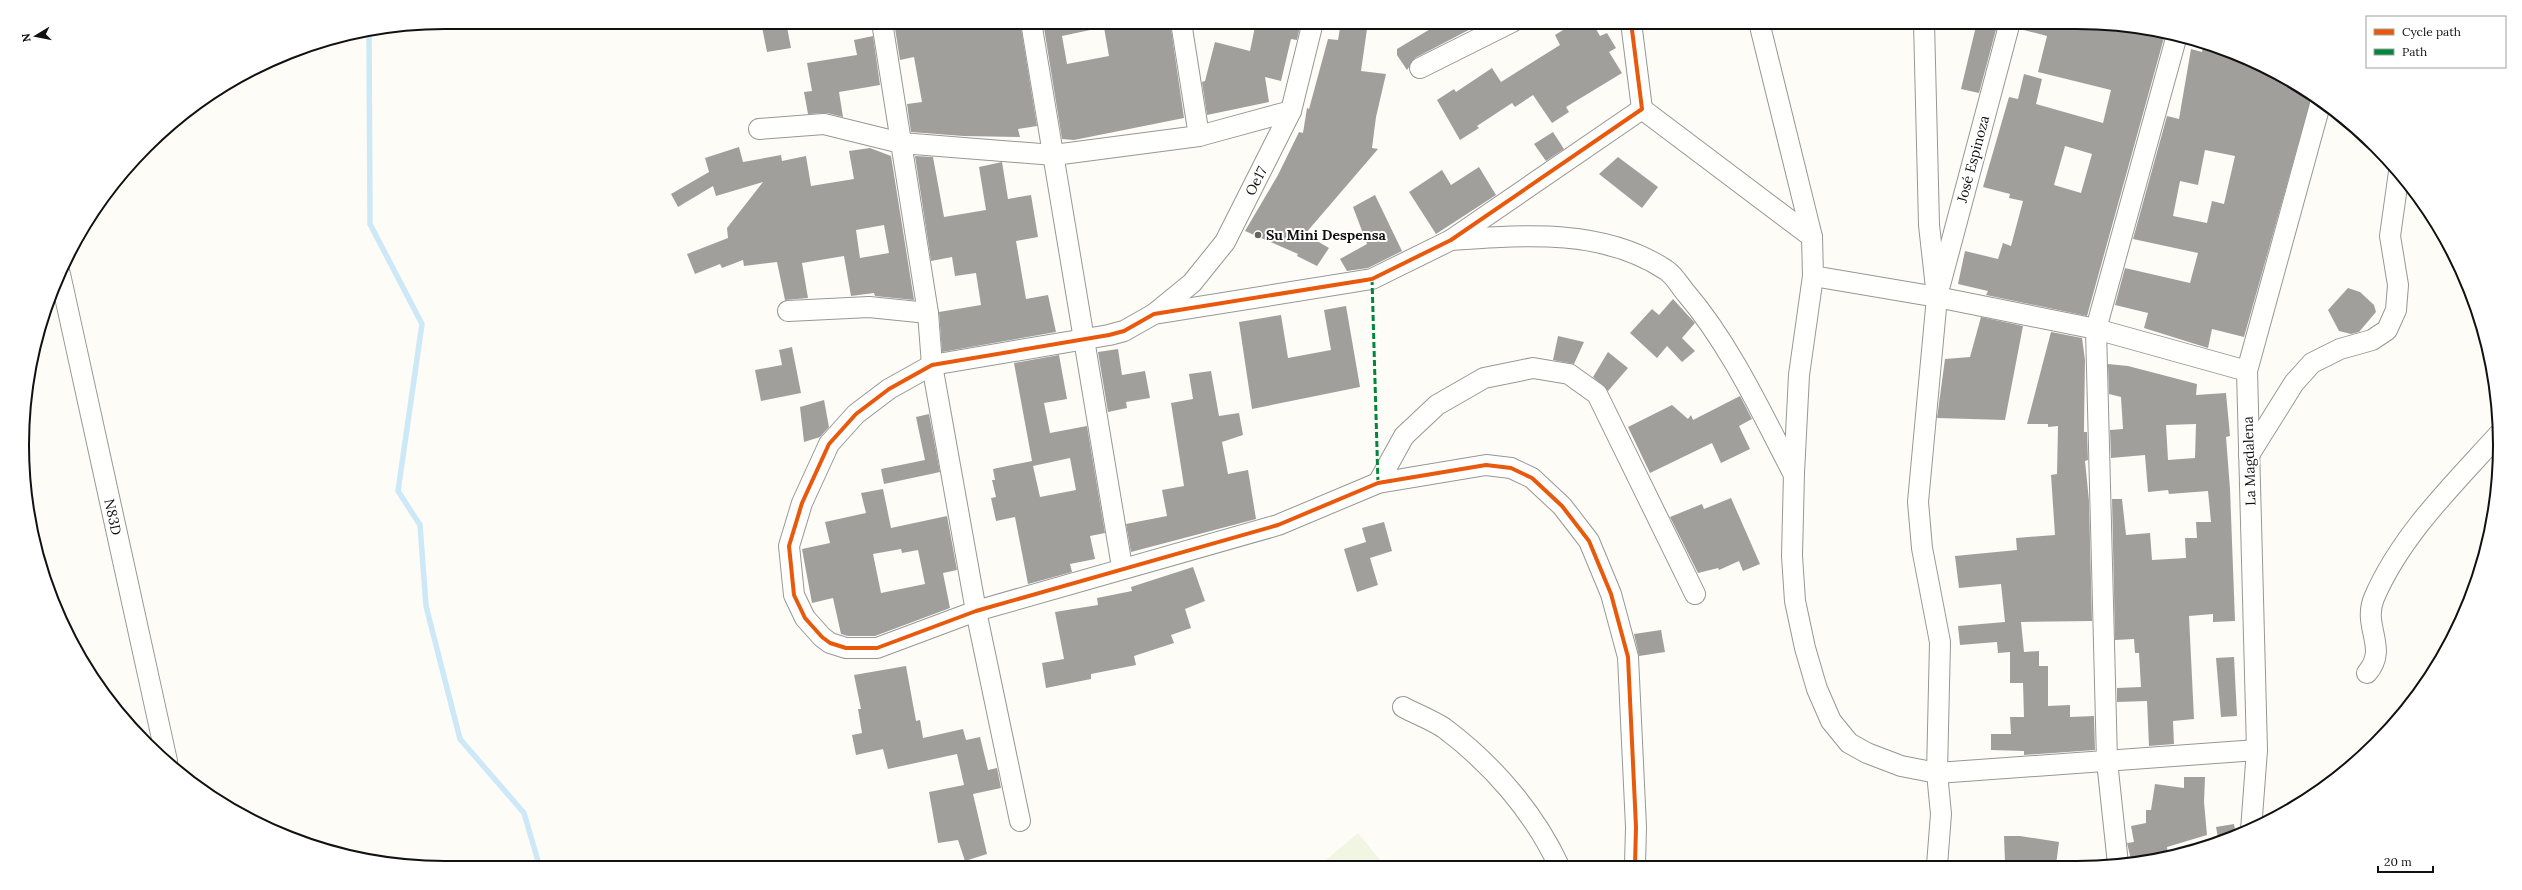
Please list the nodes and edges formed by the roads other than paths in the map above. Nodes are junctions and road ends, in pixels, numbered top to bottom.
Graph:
1 (883, 29) edge
2 (1033, 29) edge
3 (1182, 29) edge
4 (1311, 29) edge
5 (1498, 29) edge
6 (1633, 29) edge
7 (1761, 29) edge
8 (1924, 29) edge
9 (2008, 29) edge
10 (2175, 41) edge
11 (1420, 68) dead end
12 (2319, 107) edge
13 (1642, 109) junction
14 (1291, 111) junction
15 (759, 129) dead end
16 (1199, 136) junction
17 (901, 143) junction
18 (1054, 155) junction
19 (2398, 181) edge
20 (1812, 237) junction
21 (1451, 240) junction
22 (1813, 276) junction
23 (62, 284) edge
24 (1937, 297) junction
25 (788, 311) dead end
26 (928, 313) junction
27 (1154, 314) junction
28 (2096, 329) junction
29 (1084, 340) junction
30 (932, 365) junction
31 (2246, 371) junction
32 (2493, 441) edge
33 (2249, 455) junction
34 (1794, 473) junction
35 (1378, 484) junction
36 (1122, 568) junction
37 (1695, 594) dead end
38 (976, 611) junction
39 (2367, 672) dead end
40 (1403, 707) dead end
41 (2256, 750) junction
42 (165, 752) edge
43 (2107, 761) junction
44 (1937, 773) junction
45 (1020, 821) dead end
46 (2251, 822) edge
47 (2117, 859) edge
48 (1556, 861) edge
49 (1635, 861) edge
50 (1937, 861) edge

1 - 17 street
2 - 18 street
3 - 16 street
4 - 14 street, Oe17
5 - 11 street
6 - 13 street
7 - 20 street
8 - 24 street
9 - 24 street, José Espinoza
10 - 28 street
12 - 31 street, La Magdalena
13 - 20 street
13 - 21 street
14 - 16 street
14 - 27 street, Oe17
15 - 17 street
16 - 18 street
17 - 18 street
17 - 26 street
18 - 29 street
19 - 33 street
20 - 22 street
21 - 27 street
21 - 34 street
22 - 24 street
22 - 34 street
23 - 42 street, N83D
24 - 28 street
24 - 44 street
25 - 26 street
26 - 30 street
27 - 29 street
28 - 31 street
28 - 43 street
29 - 30 street
29 - 36 street
30 - 38 street
30 - 38 street
31 - 33 street, La Magdalena
32 - 39 street
33 - 41 street, La Magdalena
34 - 44 street
35 - 36 street
35 - 37 street
35 - 49 street
36 - 38 street
38 - 45 street
40 - 48 street
41 - 43 street
41 - 46 street, La Magdalena
43 - 44 street
43 - 47 street
44 - 50 street

